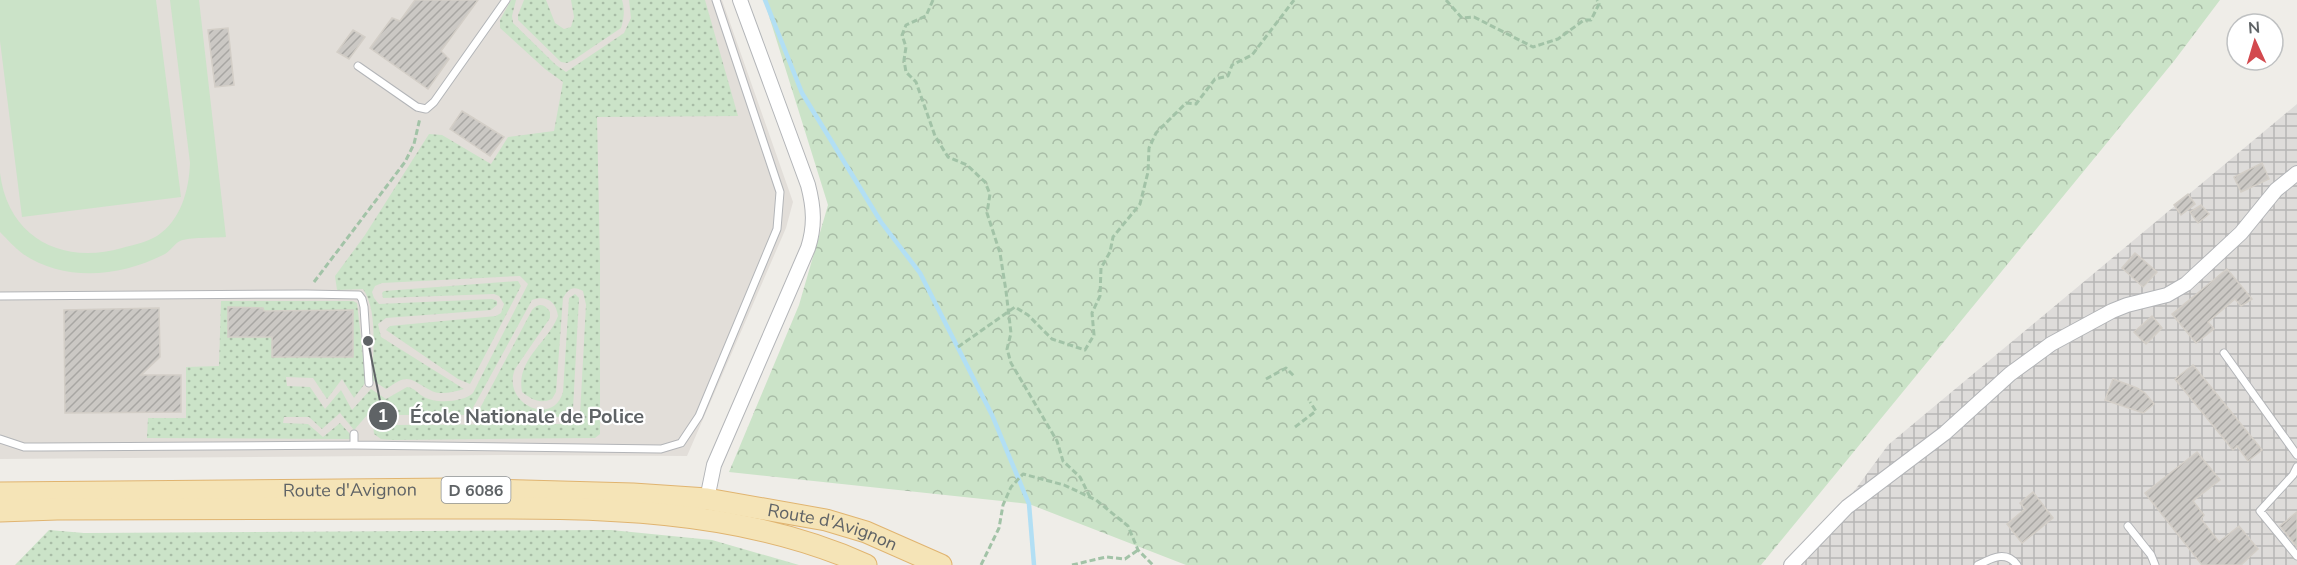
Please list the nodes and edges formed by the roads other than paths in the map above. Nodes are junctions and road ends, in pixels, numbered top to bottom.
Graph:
1 (506, 0) edge
2 (716, 0) edge
3 (740, 0) edge
4 (358, 66) dead end
5 (2297, 173) edge
6 (0, 296) edge
7 (2224, 353) dead end
8 (369, 383) dead end
9 (354, 434) dead end
10 (0, 439) edge
11 (354, 445) junction
12 (2297, 455) edge
13 (2297, 467) edge
14 (0, 493) edge
15 (707, 500) junction
16 (0, 511) edge
17 (2128, 526) dead end
18 (2297, 556) edge
19 (866, 565) edge
20 (941, 565) edge
21 (1791, 565) edge
22 (1978, 565) edge
23 (2018, 565) edge
24 (2155, 565) edge

1 - 4 lane
2 - 11 lane
3 - 15 street
5 - 21 street
6 - 8 lane
7 - 12 lane
9 - 11 lane
10 - 11 lane
13 - 18 lane
14 - 15 main road, Route d'Avignon / D 6086
15 - 20 main road, Route d'Avignon / D 6086
16 - 19 main road, Route d'Avignon / D 6086
17 - 24 lane
22 - 23 lane

